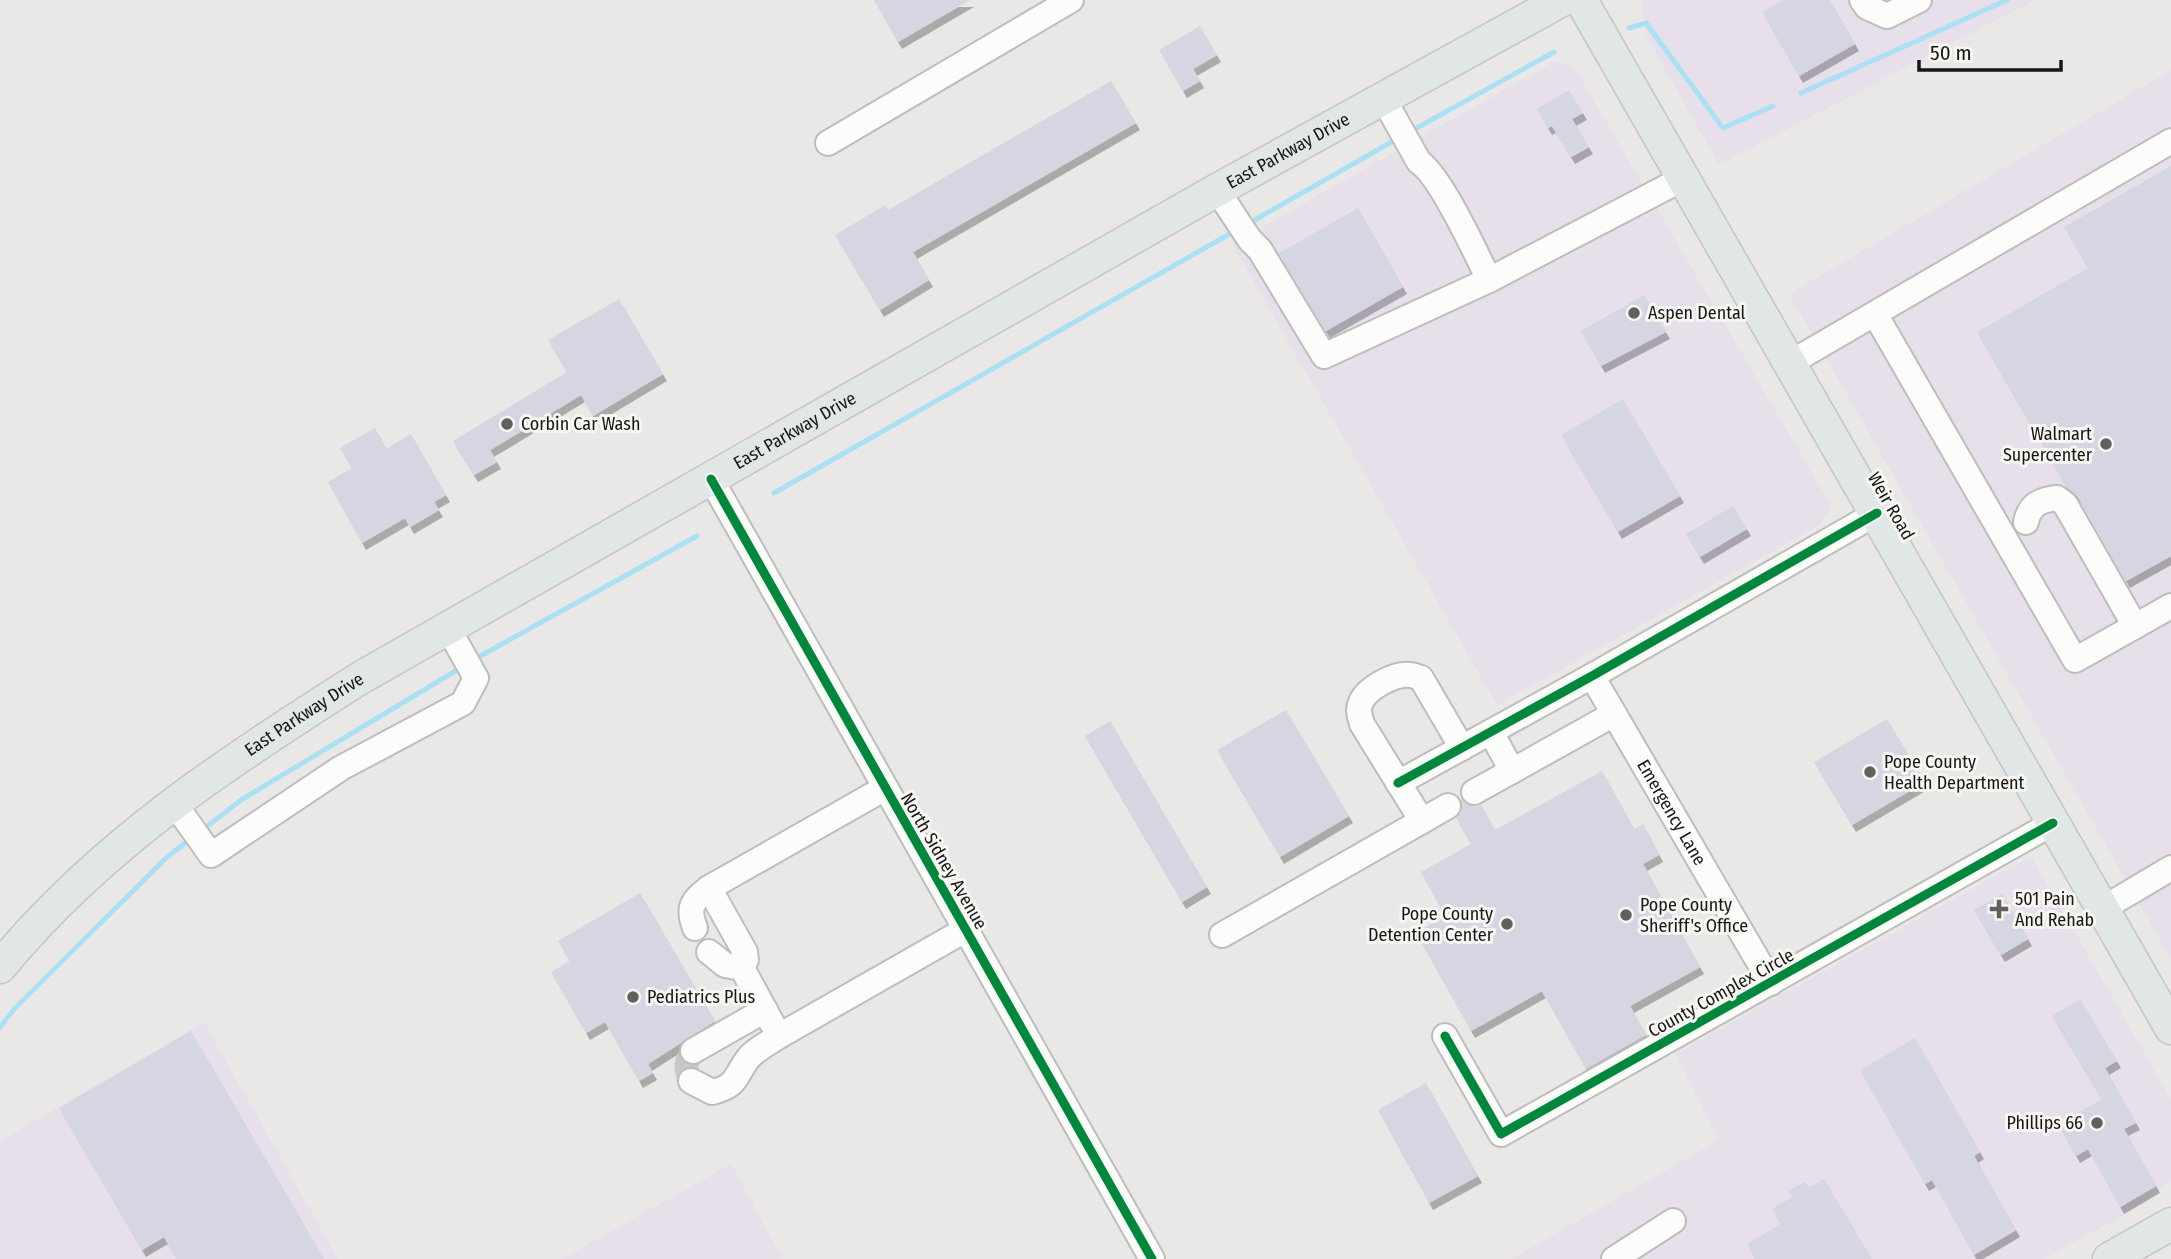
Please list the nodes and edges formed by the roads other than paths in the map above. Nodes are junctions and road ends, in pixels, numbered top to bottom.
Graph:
1 (1071, 0) edge
2 (1562, 0) edge
3 (1581, 0) edge
4 (1919, 0) edge
5 (1865, 4) edge
6 (1383, 98) junction
7 (2171, 141) edge
8 (828, 143) dead end
9 (1684, 178) junction
10 (1217, 190) junction
11 (1489, 280) junction
12 (1875, 314) junction
13 (1790, 363) junction
14 (710, 479) junction
15 (1877, 513) junction
16 (2026, 523) dead end
17 (2171, 606) edge
18 (2135, 626) junction
19 (447, 628) junction
20 (1592, 676) junction
21 (1614, 713) junction
22 (1491, 732) junction
23 (1462, 748) junction
24 (1512, 771) junction
25 (1398, 783) junction
26 (885, 788) junction
27 (1474, 792) dead end
28 (174, 803) junction
29 (1448, 806) dead end
30 (1422, 821) junction
31 (2053, 823) junction
32 (2171, 868) edge
33 (709, 888) junction
34 (2102, 908) junction
35 (695, 928) dead end
36 (965, 930) junction
37 (1222, 935) dead end
38 (709, 952) dead end
39 (0, 967) edge
40 (742, 968) junction
41 (1771, 983) junction
42 (765, 1010) junction
43 (2171, 1028) edge
44 (1445, 1035) dead end
45 (779, 1036) junction
46 (693, 1051) dead end
47 (691, 1081) dead end
48 (1673, 1221) dead end
49 (2171, 1224) edge
50 (1152, 1259) edge
51 (1614, 1259) edge
52 (2109, 1259) edge

1 - 8 street
2 - 6 main road, East Parkway Drive
3 - 9 main road, Weir Road
4 - 5 street
6 - 10 main road, East Parkway Drive
6 - 11 street
7 - 12 street
9 - 11 street
9 - 13 main road, Weir Road
10 - 11 street
10 - 14 main road, East Parkway Drive
12 - 13 street
12 - 18 street
13 - 15 main road, Weir Road
14 - 19 main road, East Parkway Drive
14 - 26 street, North Sidney Avenue
15 - 20 street
15 - 31 main road, Weir Road
16 - 18 street
17 - 18 street
19 - 28 main road, East Parkway Drive
19 - 28 street
20 - 21 street, Emergency Lane
20 - 22 street
21 - 24 street
21 - 41 street, Emergency Lane
22 - 23 street
22 - 24 street
23 - 25 street
23 - 25 street
24 - 27 street
25 - 30 street
26 - 33 street
26 - 36 street, North Sidney Avenue
28 - 39 main road, East Parkway Drive
29 - 30 street
30 - 37 street
31 - 34 main road, Weir Road
31 - 41 street, County Complex Circle
32 - 34 street
33 - 35 street
33 - 40 street
34 - 43 main road, Weir Road
36 - 45 street
36 - 50 street, North Sidney Avenue
38 - 40 street
40 - 42 street
41 - 44 street, County Complex Circle
42 - 45 street
42 - 46 street
45 - 47 street
48 - 51 street
49 - 52 main road

